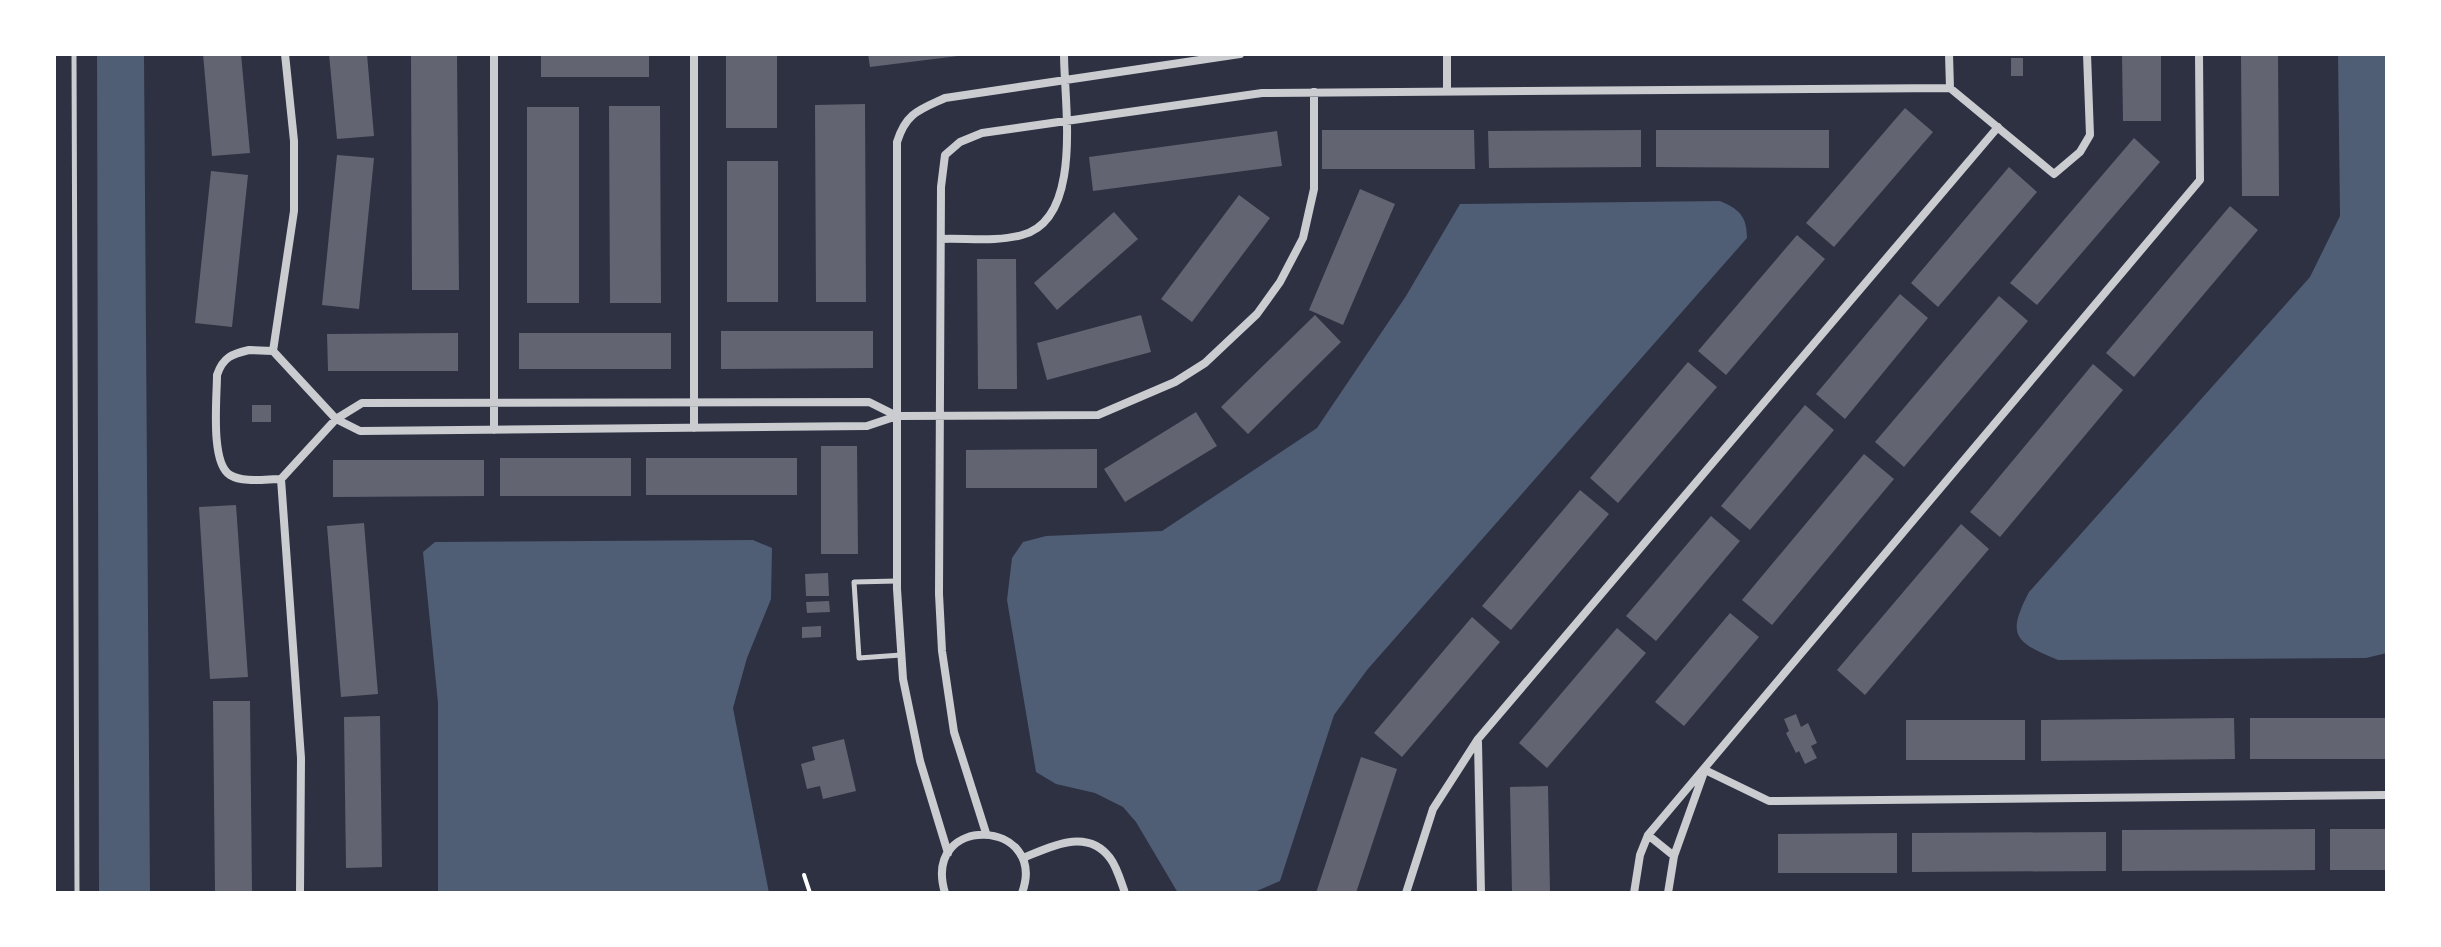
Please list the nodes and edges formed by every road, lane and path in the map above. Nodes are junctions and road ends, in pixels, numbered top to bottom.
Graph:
1 (74, 54) edge
2 (285, 54) edge
3 (494, 54) edge
4 (694, 54) edge
5 (1064, 54) edge
6 (1240, 54) edge
7 (1447, 54) edge
8 (1949, 54) edge
9 (2087, 54) edge
10 (2199, 54) edge
11 (1064, 81) junction
12 (1950, 88) junction
13 (1447, 91) junction
14 (1314, 92) junction
15 (1065, 121) junction
16 (1998, 127) junction
17 (941, 239) junction
18 (273, 351) junction
19 (494, 402) junction
20 (694, 402) junction
21 (897, 416) junction
22 (940, 416) junction
23 (336, 419) junction
24 (694, 428) junction
25 (494, 430) junction
26 (281, 479) junction
27 (897, 581) junction
28 (901, 655) junction
29 (1478, 739) junction
30 (1705, 770) junction
31 (2387, 795) edge
32 (986, 833) junction
33 (1648, 835) junction
34 (948, 853) junction
35 (1674, 856) junction
36 (1023, 858) junction
37 (804, 875) dead end
38 (77, 893) edge
39 (300, 893) edge
40 (810, 893) edge
41 (945, 893) edge
42 (1022, 893) edge
43 (1125, 893) edge
44 (1406, 893) edge
45 (1481, 893) edge
46 (1634, 893) edge
47 (1668, 893) edge

1 - 38 lane
2 - 18 street
3 - 19 street
4 - 20 street
5 - 11 street
6 - 11 street
7 - 13 street
8 - 12 street
9 - 16 street
10 - 30 street
11 - 15 street
11 - 21 street
12 - 13 street
12 - 16 street
13 - 14 street
14 - 15 street
14 - 22 street
15 - 17 street
15 - 17 street
16 - 29 street
17 - 22 street
18 - 23 street
18 - 26 street
19 - 20 street
19 - 23 street
19 - 25 street
20 - 21 street
20 - 24 street
21 - 22 street
21 - 24 street
21 - 27 street
22 - 32 street
23 - 25 street
23 - 26 street
24 - 25 street
26 - 39 street
27 - 28 street
27 - 28 lane
28 - 34 street
29 - 44 street
29 - 45 street
30 - 31 street
30 - 33 street
30 - 35 street
32 - 34 street
32 - 36 street
33 - 35 street
33 - 46 street
34 - 41 street
35 - 47 street
36 - 42 street
36 - 43 street
37 - 40 path

